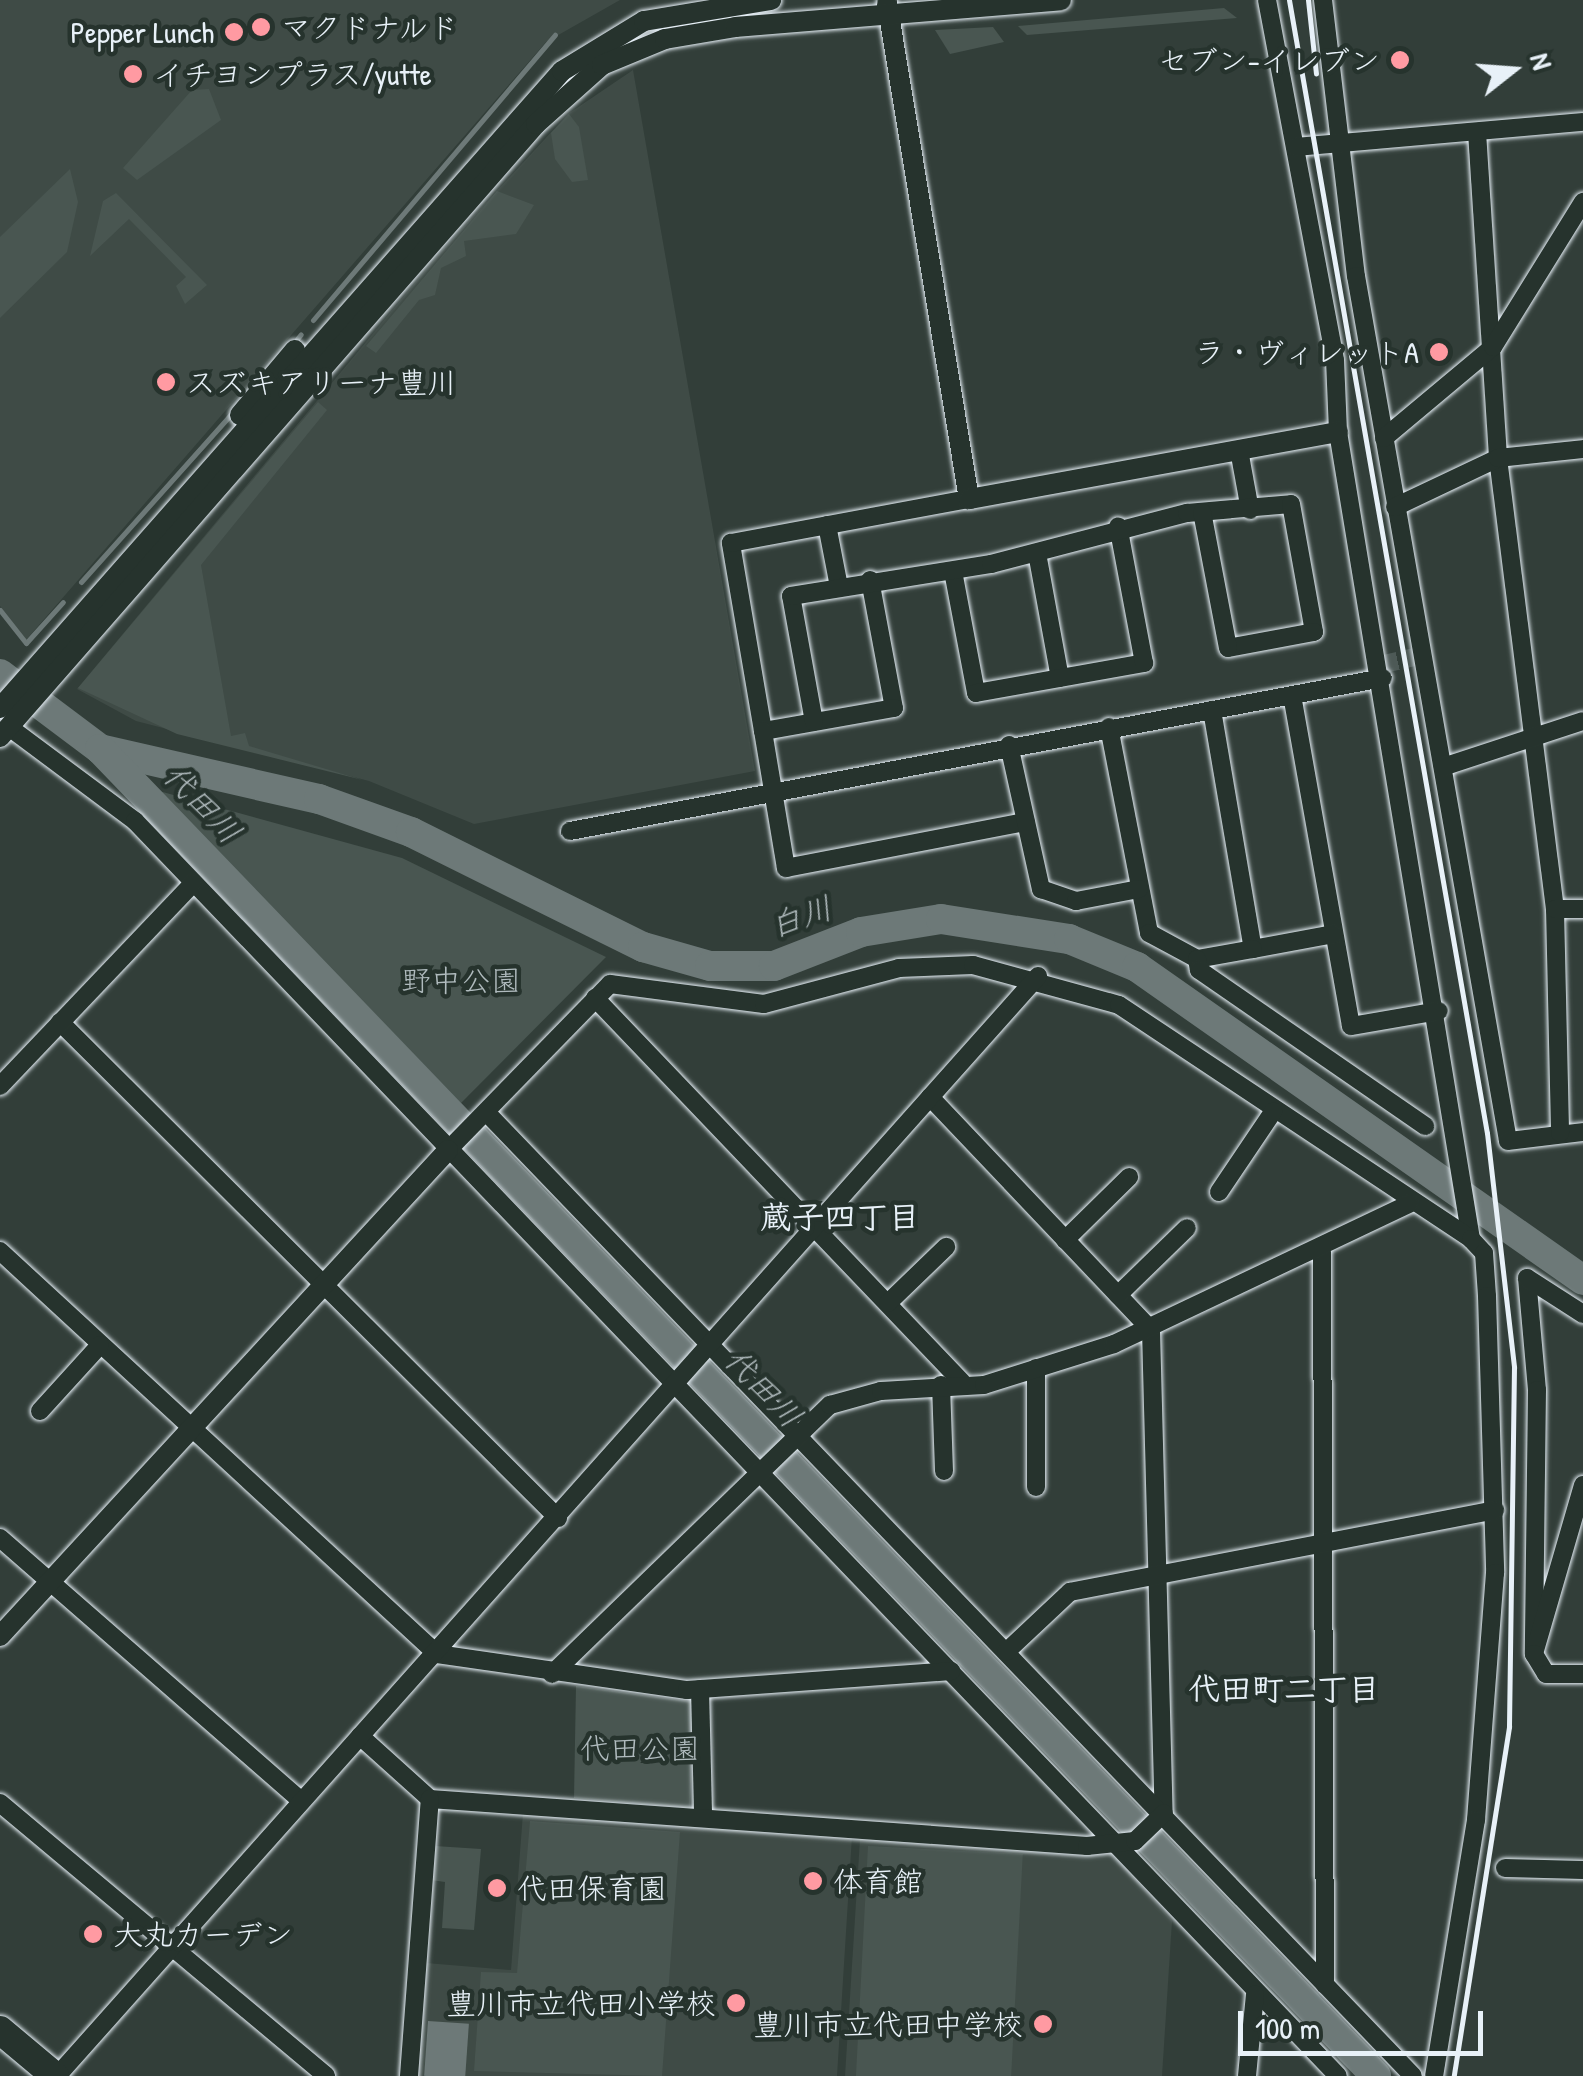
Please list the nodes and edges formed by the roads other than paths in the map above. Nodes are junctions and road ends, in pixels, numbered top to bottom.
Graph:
1 (771, 0) edge
2 (1061, 0) edge
3 (1266, 0) edge
4 (1323, 0) edge
5 (887, 7) edge
6 (1583, 122) edge
7 (1477, 132) junction
8 (1336, 142) junction
9 (1296, 146) junction
10 (1583, 202) edge
11 (1493, 348) junction
12 (295, 350) dead end
13 (1338, 432) junction
14 (1384, 438) junction
15 (1583, 449) edge
16 (1239, 450) junction
17 (1498, 458) junction
18 (969, 499) junction
19 (1395, 506) junction
20 (1250, 510) junction
21 (174, 511) junction
22 (1202, 512) junction
23 (827, 525) junction
24 (1118, 526) junction
25 (1037, 553) junction
26 (953, 571) junction
27 (870, 580) junction
28 (838, 586) junction
29 (40, 676) junction
30 (1060, 678) junction
31 (1383, 678) junction
32 (1292, 695) junction
33 (1212, 710) junction
34 (6, 718) edge
35 (1583, 721) edge
36 (814, 722) junction
37 (1108, 727) junction
38 (762, 732) junction
39 (1536, 738) junction
40 (1009, 745) junction
41 (1443, 767) junction
42 (772, 789) junction
43 (1026, 822) junction
44 (570, 831) dead end
45 (192, 883) junction
46 (1139, 889) junction
47 (1555, 909) junction
48 (1583, 909) edge
49 (1334, 934) junction
50 (1254, 950) junction
51 (1197, 959) junction
52 (1038, 976) junction
53 (596, 998) junction
54 (1439, 1011) junction
55 (60, 1022) junction
56 (0, 1086) edge
57 (930, 1097) junction
58 (1273, 1112) junction
59 (482, 1116) junction
60 (1426, 1126) dead end
61 (1583, 1132) edge
62 (1560, 1133) junction
63 (452, 1146) junction
64 (1129, 1177) dead end
65 (1219, 1192) dead end
66 (1408, 1204) junction
67 (816, 1226) junction
68 (1187, 1228) dead end
69 (1470, 1234) junction
70 (1065, 1240) junction
71 (946, 1248) dead end
72 (1322, 1252) junction
73 (4, 1262) edge
74 (324, 1284) junction
75 (1118, 1295) junction
76 (888, 1302) junction
77 (1583, 1314) edge
78 (1151, 1330) junction
79 (100, 1345) junction
80 (706, 1348) junction
81 (1036, 1368) junction
82 (676, 1381) junction
83 (962, 1382) junction
84 (940, 1385) junction
85 (40, 1411) dead end
86 (188, 1427) junction
87 (795, 1439) junction
88 (764, 1470) junction
89 (944, 1471) dead end
90 (1583, 1485) edge
91 (1036, 1487) dead end
92 (1496, 1510) junction
93 (558, 1518) junction
94 (0, 1538) edge
95 (1323, 1544) junction
96 (1158, 1574) junction
97 (50, 1581) junction
98 (0, 1636) edge
99 (1006, 1652) junction
100 (437, 1654) junction
101 (1534, 1654) junction
102 (952, 1672) junction
103 (552, 1674) junction
104 (1583, 1674) edge
105 (700, 1688) junction
106 (360, 1736) junction
107 (298, 1798) junction
108 (430, 1799) junction
109 (0, 1803) edge
110 (702, 1814) junction
111 (1160, 1816) junction
112 (1128, 1841) junction
113 (1505, 1868) dead end
114 (1583, 1870) edge
115 (168, 1950) junction
116 (1325, 1984) junction
117 (1255, 1994) junction
118 (0, 2030) edge
119 (0, 2050) edge
120 (32, 2076) edge
121 (56, 2076) edge
122 (326, 2076) edge
123 (409, 2076) edge
124 (1246, 2076) edge
125 (1338, 2076) edge
126 (1413, 2076) edge
127 (1434, 2076) edge

1 - 21 street
2 - 5 street
3 - 9 street
4 - 8 street
5 - 18 street
5 - 29 street
6 - 7 street
7 - 8 street
7 - 11 street
8 - 9 street
8 - 14 street
9 - 13 street
10 - 11 street
11 - 14 street
11 - 17 street
12 - 21 street
13 - 16 street
13 - 31 street
14 - 19 street
15 - 17 street
16 - 18 street
16 - 20 street
17 - 19 street
17 - 39 street
18 - 23 street
19 - 41 street
20 - 22 street
20 - 22 street
21 - 29 street
22 - 24 street
23 - 28 street
23 - 38 street
24 - 25 street
24 - 30 street
25 - 26 street
25 - 30 street
26 - 27 street
26 - 30 street
27 - 28 street
27 - 36 street
28 - 36 street
29 - 34 street
31 - 32 street
31 - 54 street
32 - 33 street
32 - 49 street
33 - 37 street
33 - 50 street
34 - 45 street
35 - 39 street
36 - 38 street
37 - 40 street
37 - 46 street
38 - 42 street
39 - 41 street
39 - 47 street
40 - 42 street
40 - 43 street
41 - 62 street
42 - 43 street
42 - 44 street
43 - 46 street
45 - 55 street
45 - 63 street
46 - 51 street
47 - 48 street
47 - 62 street
49 - 50 street
49 - 54 street
50 - 51 street
51 - 60 street
52 - 53 street
52 - 57 street
52 - 58 street
53 - 59 street
53 - 67 street
54 - 69 street
55 - 56 street
55 - 74 street
57 - 67 street
57 - 70 street
58 - 65 street
58 - 66 street
59 - 63 street
59 - 80 street
61 - 62 street
63 - 74 street
63 - 82 street
64 - 70 street
66 - 69 street
66 - 72 street
67 - 76 street
67 - 80 street
68 - 75 street
69 - 92 street
70 - 75 street
71 - 76 street
72 - 78 street
72 - 95 street
73 - 79 street
74 - 86 street
74 - 93 street
75 - 78 street
76 - 83 street
77 - 101 street
78 - 81 street
78 - 96 street
79 - 85 street
79 - 86 street
80 - 82 street
80 - 87 street
81 - 83 street
81 - 91 street
82 - 88 street
82 - 93 street
83 - 84 street
84 - 87 street
84 - 89 street
86 - 97 street
86 - 100 street
87 - 88 street
87 - 99 street
88 - 102 street
88 - 103 street
90 - 101 street
92 - 95 street
92 - 127 street
93 - 100 street
94 - 97 street
95 - 96 street
95 - 116 street
96 - 99 street
96 - 111 street
97 - 98 street
97 - 107 street
99 - 111 street
100 - 103 street
100 - 106 street
101 - 104 street
102 - 105 street
102 - 112 street
103 - 105 street
105 - 110 street
106 - 107 street
106 - 108 street
107 - 115 street
108 - 110 street
108 - 123 street
109 - 115 street
110 - 112 street
111 - 112 street
111 - 116 street
112 - 117 street
113 - 114 street
115 - 121 street
115 - 122 street
116 - 126 street
117 - 124 street
117 - 125 street
118 - 121 main road
119 - 120 main road

